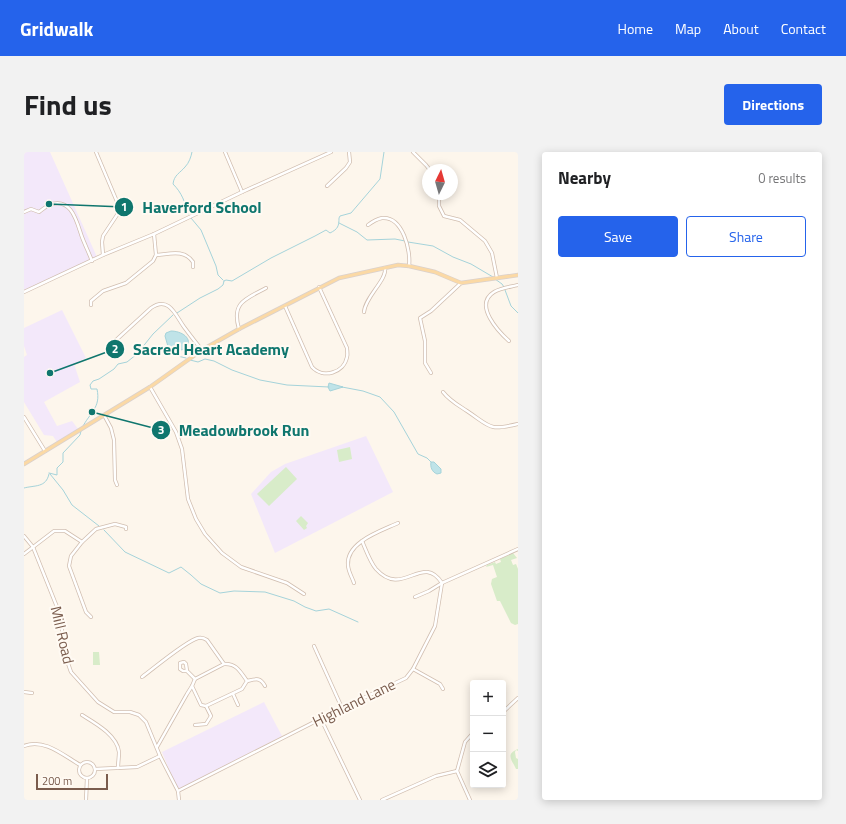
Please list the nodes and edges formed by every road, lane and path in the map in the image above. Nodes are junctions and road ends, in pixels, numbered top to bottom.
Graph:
1 (96, 152) edge
2 (225, 152) edge
3 (331, 152) edge
4 (349, 152) edge
5 (413, 152) edge
6 (425, 164) edge
7 (327, 186) dead end
8 (242, 192) junction
9 (439, 200) edge
10 (24, 212) edge
11 (368, 225) dead end
12 (154, 234) junction
13 (103, 255) junction
14 (156, 255) junction
15 (92, 261) junction
16 (409, 266) junction
17 (193, 267) dead end
18 (385, 268) junction
19 (518, 275) edge
20 (496, 279) junction
21 (461, 283) junction
22 (518, 286) edge
23 (319, 287) junction
24 (266, 288) dead end
25 (24, 292) edge
26 (91, 305) dead end
27 (284, 305) junction
28 (364, 312) dead end
29 (239, 329) junction
30 (509, 341) dead end
31 (114, 346) dead end
32 (202, 350) junction
33 (431, 374) dead end
34 (150, 387) junction
35 (443, 392) dead end
36 (104, 415) junction
37 (24, 417) edge
38 (518, 424) edge
39 (45, 452) junction
40 (24, 464) edge
41 (117, 485) dead end
42 (398, 523) dead end
43 (126, 529) dead end
44 (24, 536) edge
45 (362, 541) junction
46 (82, 542) junction
47 (33, 547) junction
48 (518, 549) edge
49 (24, 554) edge
50 (354, 583) dead end
51 (442, 583) junction
52 (304, 594) dead end
53 (415, 597) dead end
54 (91, 617) dead end
55 (314, 646) dead end
56 (224, 664) junction
57 (413, 669) junction
58 (186, 671) dead end
59 (142, 677) dead end
60 (195, 679) junction
61 (246, 680) junction
62 (192, 686) junction
63 (265, 686) dead end
64 (443, 689) dead end
65 (24, 692) edge
66 (32, 693) dead end
67 (233, 694) junction
68 (518, 698) edge
69 (238, 705) dead end
70 (206, 706) junction
71 (342, 708) junction
72 (506, 709) edge
73 (82, 715) dead end
74 (321, 719) junction
75 (195, 725) dead end
76 (470, 736) edge
77 (24, 746) edge
78 (157, 748) junction
79 (160, 756) junction
80 (80, 765) junction
81 (118, 768) junction
82 (95, 769) junction
83 (458, 770) junction
84 (87, 778) junction
85 (178, 791) junction
86 (86, 800) edge
87 (179, 800) edge
88 (360, 800) edge
89 (382, 800) edge
90 (470, 800) edge

1 - 13 street
2 - 8 street
3 - 8 street
4 - 7 street
5 - 6 street
8 - 12 street
9 - 20 street
10 - 15 street
11 - 16 street
12 - 13 street
12 - 14 street
13 - 15 street
14 - 17 street
14 - 26 street
15 - 25 street
16 - 18 main road
16 - 21 main road
18 - 23 main road
18 - 28 street
19 - 20 main road
20 - 21 main road
21 - 33 street
22 - 30 street
23 - 27 main road
23 - 27 street
24 - 29 street
27 - 29 main road
29 - 32 main road
31 - 32 street
32 - 34 main road
34 - 36 main road
34 - 52 street
35 - 38 street
36 - 39 main road
36 - 41 street
37 - 39 street
39 - 40 main road
42 - 45 street
43 - 46 street
44 - 47 street, Mill Road
45 - 50 street
45 - 51 street
46 - 47 street
46 - 54 street
47 - 49 street
47 - 78 street, Mill Road
48 - 51 street
51 - 53 street
51 - 57 street, Highland Lane
55 - 71 street
56 - 59 street
56 - 60 street
56 - 61 street
57 - 64 street
57 - 71 street, Highland Lane
58 - 60 street
60 - 62 street
61 - 63 street
61 - 67 street
62 - 70 street
62 - 78 street
65 - 66 street
67 - 69 street
67 - 70 street
68 - 72 street
70 - 75 street
71 - 74 street, Highland Lane
73 - 81 street
74 - 85 street, Highland Lane
74 - 88 street
76 - 83 street
77 - 80 street
78 - 79 street
79 - 81 street
79 - 85 street
80 - 82 street
80 - 84 street
81 - 82 street
82 - 84 street
83 - 89 street
83 - 90 street
84 - 86 street
85 - 87 street

